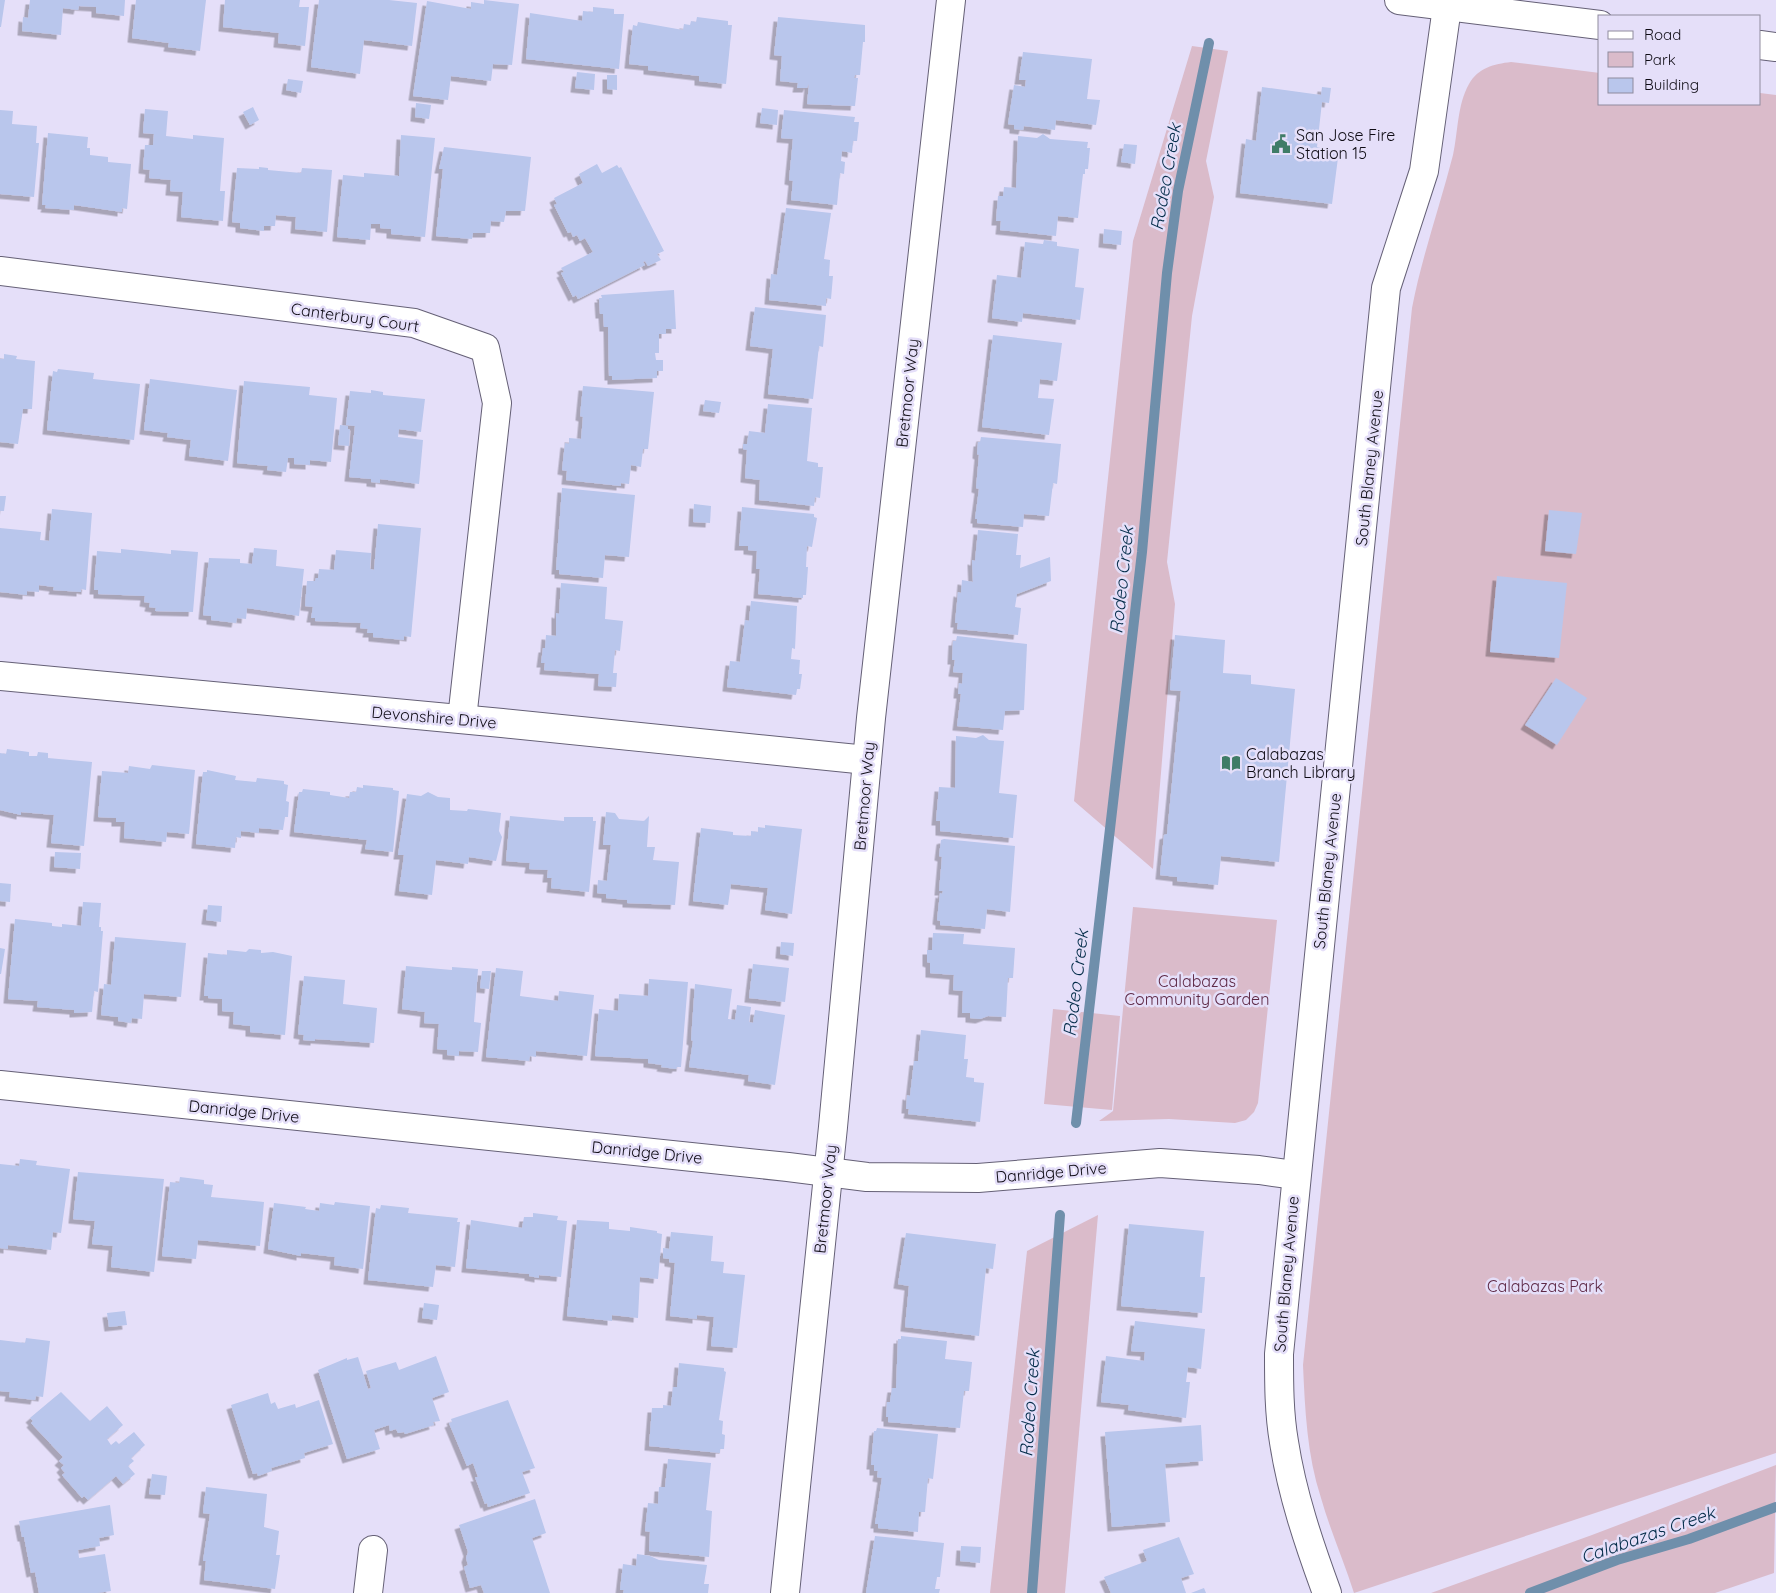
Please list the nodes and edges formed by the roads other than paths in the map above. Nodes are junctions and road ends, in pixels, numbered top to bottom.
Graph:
1 (951, 0) edge
2 (1399, 0) edge
3 (1447, 3) edge
4 (1598, 26) edge
5 (1761, 45) edge
6 (1776, 47) edge
7 (0, 271) edge
8 (0, 676) edge
9 (462, 719) junction
10 (867, 760) junction
11 (0, 1085) edge
12 (828, 1172) junction
13 (1295, 1175) junction
14 (373, 1550) dead end
15 (368, 1593) edge
16 (785, 1593) edge
17 (1327, 1593) edge

1 - 10 street, Bretmoor Way
2 - 3 street
3 - 4 street
3 - 13 street, South Blaney Avenue
5 - 6 street
7 - 9 street, Canterbury Court
8 - 9 street, Devonshire Drive
9 - 10 street, Devonshire Drive
10 - 12 street, Bretmoor Way
11 - 12 street, Danridge Drive
12 - 13 street, Danridge Drive
12 - 16 street, Bretmoor Way
13 - 17 street, South Blaney Avenue
14 - 15 street

